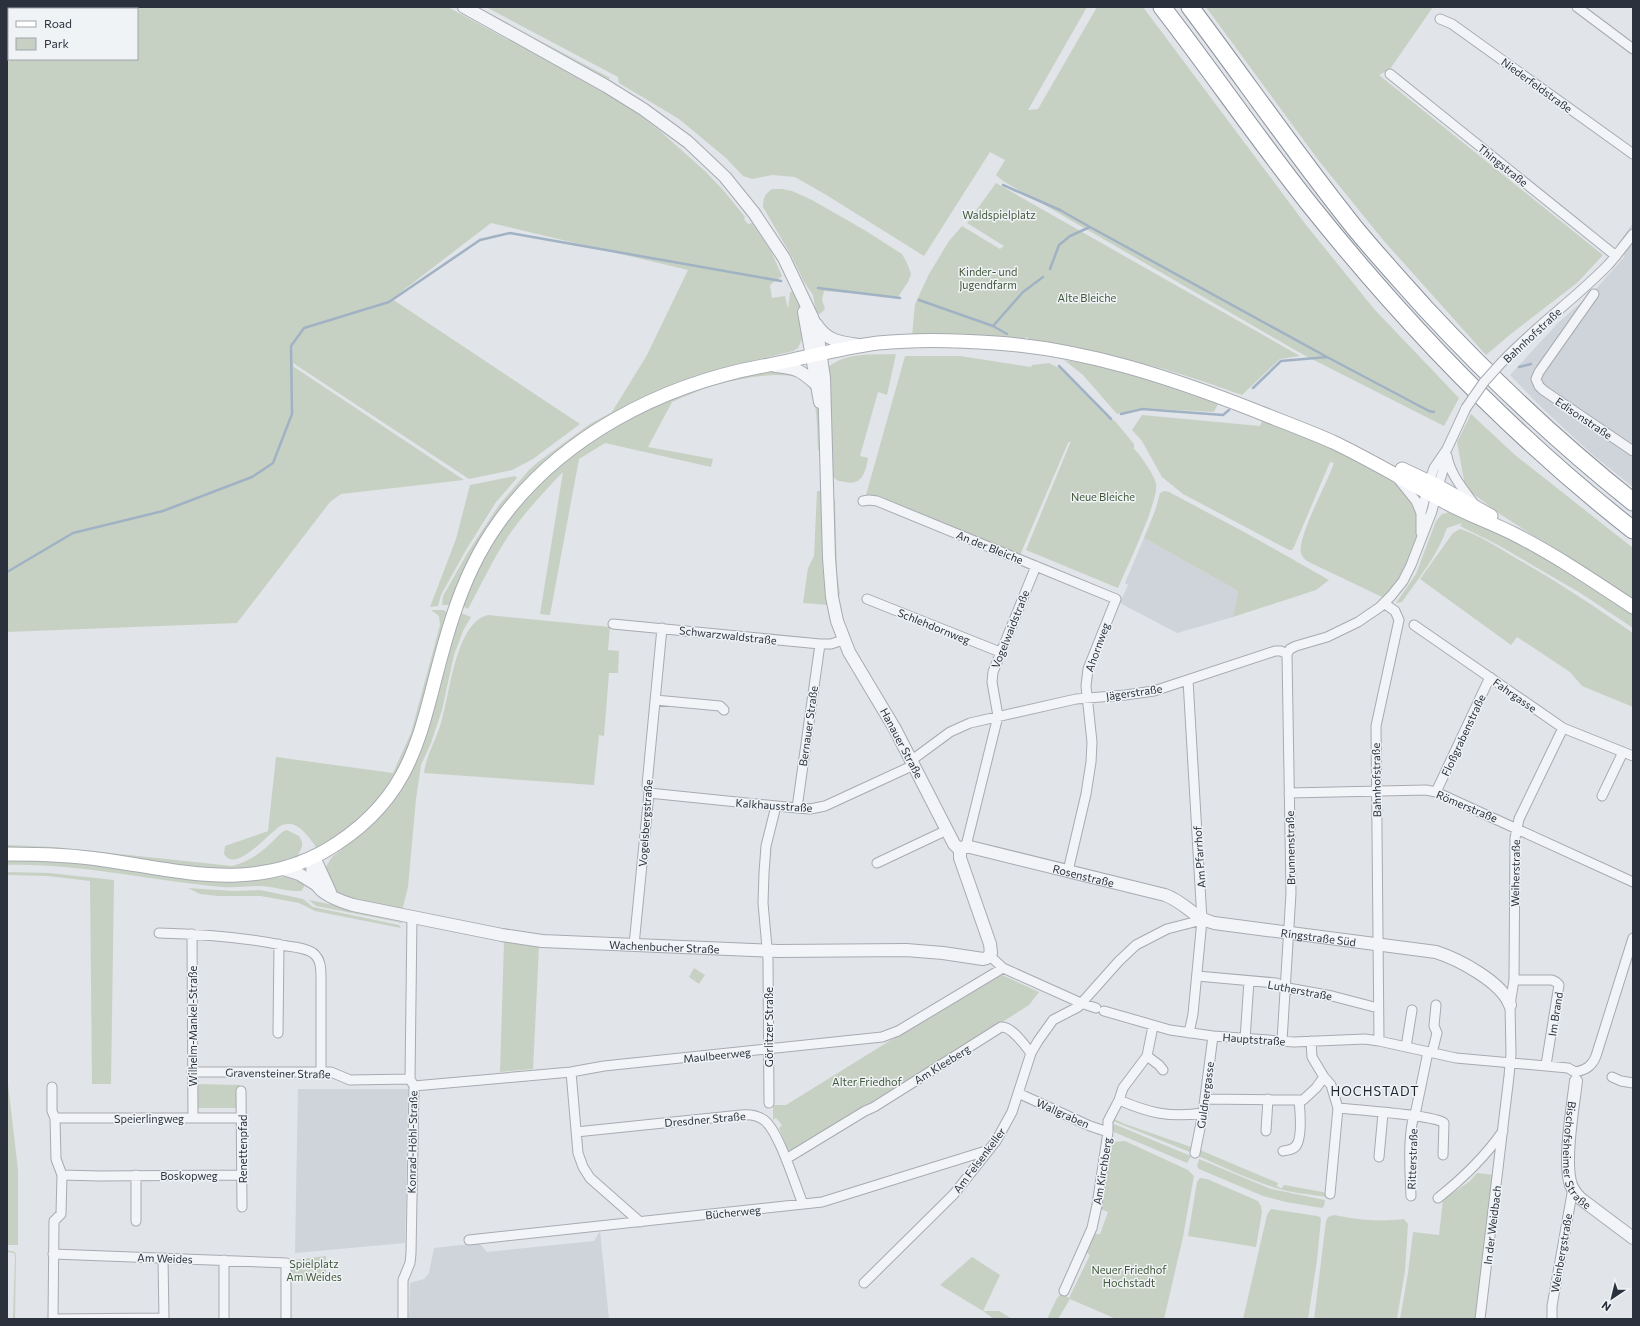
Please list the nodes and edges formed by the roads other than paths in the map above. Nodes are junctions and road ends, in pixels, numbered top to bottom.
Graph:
1 (464, 7) edge
2 (1162, 7) edge
3 (1190, 7) edge
4 (1577, 7) edge
5 (1440, 19) dead end
6 (1633, 49) edge
7 (1390, 74) dead end
8 (1633, 154) edge
9 (1633, 234) edge
10 (1616, 256) junction
11 (1594, 294) dead end
12 (801, 297) junction
13 (812, 317) junction
14 (861, 346) junction
15 (816, 354) junction
16 (766, 365) junction
17 (816, 384) junction
18 (1538, 384) joint
19 (825, 422) junction
20 (1335, 443) junction
21 (1447, 449) junction
22 (1633, 451) edge
23 (1447, 458) junction
24 (1393, 473) junction
25 (1432, 489) junction
26 (863, 501) dead end
27 (1633, 502) edge
28 (1475, 506) junction
29 (1421, 513) junction
30 (1633, 530) edge
31 (1518, 536) junction
32 (1421, 539) junction
33 (1036, 566) junction
34 (867, 599) dead end
35 (1116, 599) joint
36 (1385, 604) junction
37 (1633, 607) edge
38 (612, 624) dead end
39 (1414, 624) dead end
40 (662, 628) junction
41 (843, 640) junction
42 (820, 644) junction
43 (1000, 652) junction
44 (1287, 654) junction
45 (1490, 677) junction
46 (1188, 680) junction
47 (1087, 698) junction
48 (655, 700) junction
49 (724, 710) dead end
50 (998, 716) junction
51 (1563, 728) junction
52 (1623, 752) junction
53 (1633, 756) edge
54 (913, 762) junction
55 (1376, 792) junction
56 (1436, 792) junction
57 (649, 793) junction
58 (1289, 793) junction
59 (1602, 796) dead end
60 (776, 806) junction
61 (797, 808) junction
62 (1517, 828) junction
63 (947, 830) junction
64 (963, 848) junction
65 (7, 854) edge
66 (314, 857) junction
67 (877, 863) dead end
68 (283, 869) junction
69 (1068, 871) junction
70 (1633, 882) edge
71 (318, 886) junction
72 (343, 902) junction
73 (412, 916) junction
74 (1202, 920) junction
75 (1288, 932) junction
76 (159, 933) dead end
77 (192, 934) junction
78 (1633, 938) edge
79 (279, 944) junction
80 (1378, 944) junction
81 (634, 945) junction
82 (766, 950) junction
83 (990, 956) junction
84 (1003, 968) junction
85 (1197, 976) junction
86 (1514, 980) junction
87 (1249, 981) junction
88 (1284, 986) junction
89 (1081, 1003) junction
90 (1436, 1005) dead end
91 (1510, 1005) junction
92 (1378, 1008) junction
93 (1412, 1010) dead end
94 (1153, 1026) junction
95 (278, 1033) dead end
96 (1189, 1033) junction
97 (1213, 1036) junction
98 (1245, 1039) junction
99 (1311, 1041) junction
100 (1378, 1041) junction
101 (1282, 1042) junction
102 (1406, 1047) junction
103 (768, 1049) junction
104 (1031, 1053) junction
105 (1430, 1053) junction
106 (1147, 1056) junction
107 (1510, 1062) junction
108 (1546, 1065) junction
109 (1163, 1070) dead end
110 (192, 1072) junction
111 (321, 1072) junction
112 (571, 1072) junction
113 (1575, 1076) junction
114 (1324, 1077) junction
115 (1612, 1077) dead end
116 (412, 1083) junction
117 (1633, 1083) edge
118 (52, 1088) dead end
119 (241, 1091) dead end
120 (1018, 1093) junction
121 (1119, 1100) junction
122 (1205, 1100) junction
123 (1268, 1100) junction
124 (1299, 1100) junction
125 (769, 1103) dead end
126 (1338, 1108) junction
127 (1203, 1113) junction
128 (1383, 1113) junction
129 (1413, 1116) junction
130 (55, 1118) junction
131 (193, 1118) junction
132 (242, 1118) junction
133 (1504, 1130) junction
134 (1266, 1131) dead end
135 (576, 1132) junction
136 (1108, 1132) junction
137 (989, 1150) junction
138 (1283, 1151) dead end
139 (1196, 1153) dead end
140 (1443, 1155) dead end
141 (1379, 1157) dead end
142 (786, 1159) junction
143 (62, 1174) junction
144 (136, 1175) junction
145 (242, 1175) junction
146 (1572, 1188) junction
147 (1330, 1194) dead end
148 (1411, 1196) dead end
149 (1438, 1198) dead end
150 (803, 1204) junction
151 (242, 1207) dead end
152 (136, 1221) dead end
153 (640, 1222) junction
154 (1633, 1238) edge
155 (469, 1240) dead end
156 (53, 1254) junction
157 (163, 1258) junction
158 (224, 1260) junction
159 (864, 1283) dead end
160 (1064, 1291) dead end
161 (164, 1318) edge
162 (53, 1319) edge
163 (224, 1319) edge
164 (286, 1319) edge
165 (403, 1319) edge
166 (1480, 1319) edge
167 (1552, 1319) edge

1 - 12 street
2 - 30 highway
3 - 27 highway
4 - 6 street
5 - 8 street, Niederfeldstraße
7 - 10 street, Thingstraße
9 - 10 street, Bahnhofstraße
10 - 21 street, Bahnhofstraße, bridge
11 - 18 street, Bahnhofstraße
12 - 13 street
12 - 15 street
13 - 14 street
13 - 15 street
14 - 15 main road
14 - 20 main road
15 - 16 main road
15 - 17 street, Hanauer Straße
15 - 19 street, Hanauer Straße
16 - 17 street
16 - 66 main road
17 - 19 street, Hanauer Straße
18 - 22 street, Edisonstraße
19 - 41 street, Hanauer Straße
20 - 24 main road
20 - 25 main road
21 - 23 street, Bahnhofstraße
21 - 25 street, Bahnhofstraße
23 - 25 street, Bahnhofstraße
23 - 28 street, Bahnhofstraße
24 - 25 main road
24 - 29 street, Bahnhofstraße
25 - 28 main road
25 - 29 street, Bahnhofstraße
25 - 31 main road
25 - 32 street, Bahnhofstraße
26 - 33 street, An der Bleiche
28 - 31 main road
29 - 32 street, Bahnhofstraße
31 - 37 main road
32 - 36 street, Bahnhofstraße
33 - 35 street, An der Bleiche
33 - 43 street, Vogelwaidstraße
34 - 43 street, Schlehdornweg
35 - 47 street, Ahornweg
36 - 44 street
36 - 55 street, Bahnhofstraße
38 - 40 street, Schwarzwaldstraße
39 - 45 street, Fahrgasse
40 - 42 street, Schwarzwaldstraße
40 - 48 street, Vogelsbergstraße
41 - 42 street, Schwarzwaldstraße
41 - 54 street, Hanauer Straße
42 - 61 street, Bernauer Straße
43 - 50 street, Vogelwaidstraße
44 - 46 street, Jägerstraße
44 - 58 street, Brunnenstraße
45 - 51 street, Fahrgasse
45 - 56 street, Floßgrabenstraße
46 - 47 street, Jägerstraße
46 - 74 street, Am Pfarrhof
47 - 50 street, Jägerstraße
47 - 69 street, Ahornweg
48 - 49 street
48 - 57 street, Vogelsbergstraße
50 - 54 street, Kalkhausstraße
50 - 64 street
51 - 52 street, Fahrgasse
51 - 62 street, Weiherstraße
52 - 53 street, Fahrgasse
52 - 59 street
54 - 61 street, Kalkhausstraße
54 - 63 street, Hanauer Straße
55 - 56 street, Römerstraße
55 - 58 street, Römerstraße
55 - 80 street, Bahnhofstraße
56 - 62 street, Römerstraße
57 - 60 street, Kalkhausstraße
57 - 81 street, Vogelsbergstraße
58 - 75 street, Brunnenstraße
60 - 61 street, Kalkhausstraße
60 - 82 street
62 - 70 street, Römerstraße
62 - 86 street, Weiherstraße
63 - 64 street, Hanauer Straße
63 - 67 street
64 - 69 street, Rosenstraße
64 - 83 street, Hanauer Straße
65 - 68 main road
66 - 68 main road
66 - 71 street
66 - 72 street
68 - 71 street, Wachenbucher Straße
69 - 74 street, Rosenstraße
71 - 72 street, Wachenbucher Straße
72 - 73 street, Wachenbucher Straße
73 - 81 street, Wachenbucher Straße
73 - 116 street, Konrad-Höhl-Straße
74 - 75 street, Ringstraße Süd
74 - 85 street, Am Pfarrhof
74 - 89 street, Ringstraße Süd
75 - 80 street, Ringstraße Süd
75 - 88 street, Brunnenstraße
76 - 77 street
77 - 79 street
77 - 110 street, Wilhelm-Mankel-Straße
78 - 113 street
79 - 95 street
79 - 111 street
80 - 91 street, Ringstraße Süd
80 - 92 street, Bahnhofstraße
81 - 82 street, Wachenbucher Straße
82 - 83 street, Wachenbucher Straße
82 - 103 street, Görlitzer Straße
83 - 84 street
84 - 89 street
84 - 103 street, Maulbeerweg
85 - 87 street, Lutherstraße
85 - 96 street, Am Pfarrhof
86 - 91 street, Weiherstraße
86 - 108 street, Im Brand
87 - 88 street, Lutherstraße
87 - 98 street
88 - 92 street, Lutherstraße
88 - 101 street, Brunnenstraße
89 - 94 street, Hauptstraße
89 - 104 street, Am Felsenkeller
90 - 105 street
91 - 107 street
92 - 100 street, Bahnhofstraße
93 - 102 street
94 - 96 street, Hauptstraße
94 - 106 street, Am Kirchberg
96 - 97 street, Hauptstraße
97 - 98 street, Hauptstraße
97 - 122 street, Guldnergasse
98 - 101 street, Hauptstraße
99 - 100 street, Hauptstraße
99 - 101 street, Hauptstraße
99 - 114 street
100 - 102 street, Hauptstraße
102 - 105 street, Hauptstraße
103 - 112 street, Maulbeerweg
103 - 125 street, Görlitzer Straße
104 - 120 street, Am Felsenkeller
104 - 142 street, Am Kleeberg
105 - 107 street, Hauptstraße
105 - 129 street, Ritterstraße
106 - 109 street
106 - 121 street, Am Kirchberg
107 - 108 street, Hauptstraße
107 - 133 street, In der Weidbach
108 - 113 street, Hauptstraße
110 - 111 street, Gravensteiner Straße
110 - 131 street, Wilhelm-Mankel-Straße
111 - 116 street, Gravensteiner Straße
112 - 116 street, Maulbeerweg
112 - 135 street
113 - 146 street, Bischofsheimer Straße
114 - 124 street
114 - 126 street
115 - 117 street
116 - 165 street, Konrad-Höhl-Straße
118 - 130 street
119 - 132 street, Renettenpfad
120 - 136 street, Wallgraben
120 - 137 street, Am Felsenkeller
121 - 127 street
121 - 136 street, Am Kirchberg
122 - 123 street
122 - 127 street, Guldnergasse
123 - 124 street
123 - 134 street
124 - 138 street
126 - 128 street
126 - 147 street
127 - 139 street, Guldnergasse
128 - 129 street
128 - 141 street
129 - 140 street
129 - 148 street, Ritterstraße
130 - 131 street, Speierlingweg
130 - 143 street
131 - 132 street, Speierlingweg
132 - 145 street, Renettenpfad
133 - 149 street
133 - 166 street, In der Weidbach
135 - 142 street, Dresdner Straße
135 - 153 street
136 - 160 street, Am Kirchberg
137 - 150 street, Bücherweg
137 - 159 street, Am Felsenkeller
142 - 150 street, Dresdner Straße
143 - 144 street, Boskopweg
143 - 156 street
144 - 145 street, Boskopweg
144 - 152 street
145 - 151 street, Renettenpfad
146 - 154 street, Bischofsheimer Straße
146 - 167 street, Weinbergstraße
150 - 153 street, Bücherweg
153 - 155 street, Bücherweg
156 - 157 street, Am Weides
156 - 162 street
157 - 158 street, Am Weides
157 - 161 street
158 - 163 street
158 - 164 street, Am Weides
161 - 162 street

